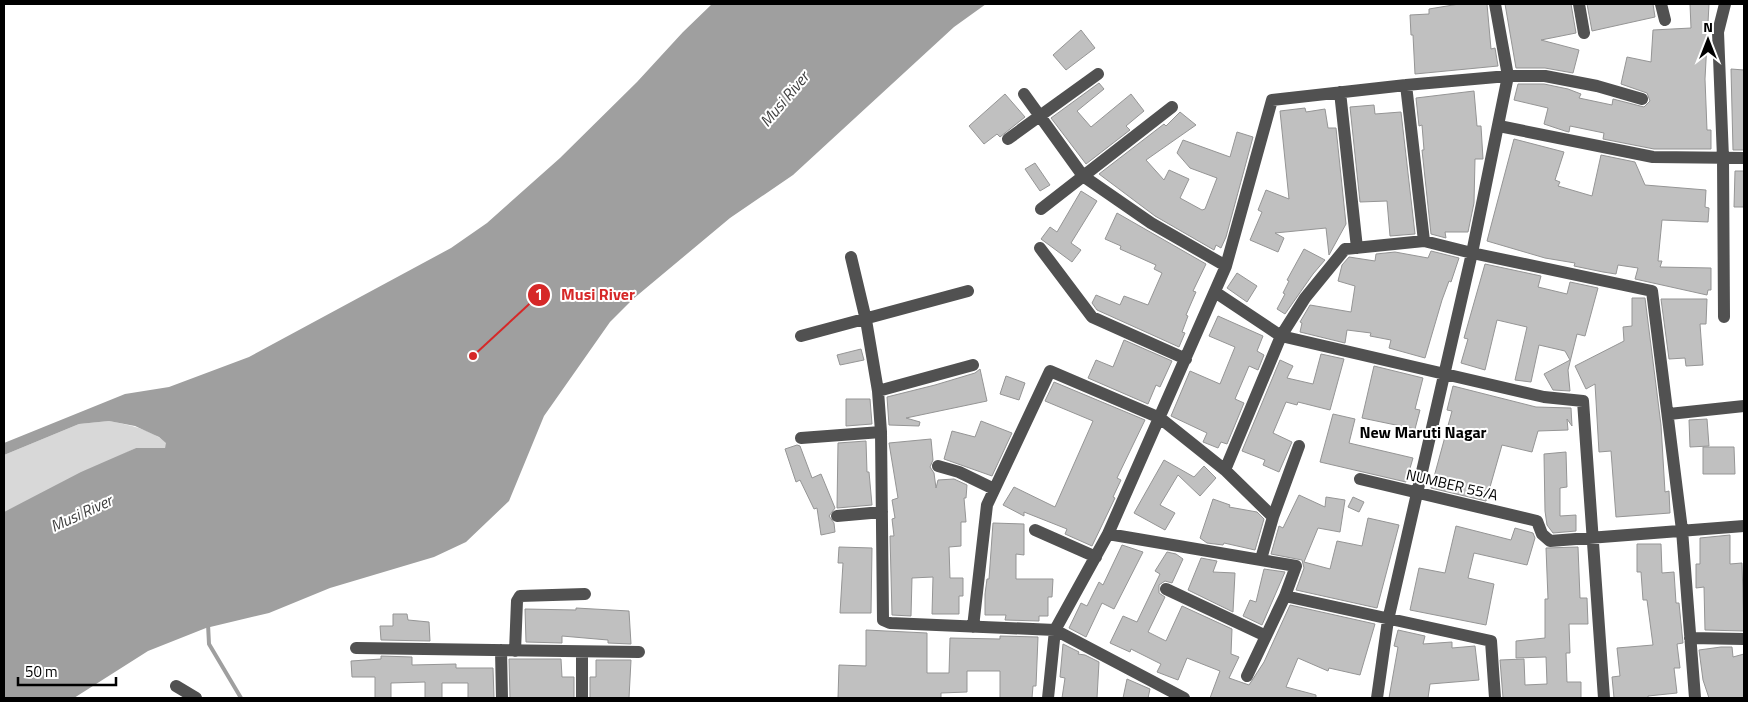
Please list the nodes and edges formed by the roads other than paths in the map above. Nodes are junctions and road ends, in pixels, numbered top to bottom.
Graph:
1 (1496, 4) edge
2 (1579, 4) edge
3 (1662, 4) edge
4 (1725, 4) edge
5 (1665, 20) dead end
6 (1584, 33) dead end
7 (1098, 74) dead end
8 (1508, 76) junction
9 (1406, 85) junction
10 (1340, 92) junction
11 (1024, 94) dead end
12 (1642, 99) dead end
13 (1172, 107) dead end
14 (1041, 116) junction
15 (1499, 126) junction
16 (1008, 139) dead end
17 (1723, 158) junction
18 (1744, 158) edge
19 (1082, 176) junction
20 (1041, 209) dead end
21 (1424, 241) junction
22 (1040, 248) dead end
23 (1357, 248) junction
24 (1472, 253) junction
25 (851, 257) dead end
26 (1226, 266) junction
27 (968, 291) dead end
28 (1215, 292) junction
29 (1724, 317) dead end
30 (866, 320) junction
31 (801, 336) dead end
32 (1282, 336) junction
33 (1186, 359) junction
34 (973, 364) dead end
35 (1444, 373) junction
36 (878, 391) junction
37 (1744, 406) edge
38 (1669, 414) junction
39 (1160, 418) junction
40 (881, 432) junction
41 (800, 438) dead end
42 (1299, 446) dead end
43 (938, 466) dead end
44 (1225, 470) junction
45 (1360, 479) dead end
46 (994, 489) junction
47 (1417, 494) junction
48 (882, 512) junction
49 (837, 516) dead end
50 (1273, 517) junction
51 (1744, 526) edge
52 (1035, 530) dead end
53 (1682, 530) junction
54 (1108, 534) junction
55 (1591, 538) junction
56 (1096, 557) junction
57 (1261, 558) junction
58 (1166, 590) dead end
59 (585, 594) dead end
60 (1286, 596) junction
61 (1388, 620) junction
62 (973, 627) junction
63 (1055, 630) junction
64 (1266, 636) junction
65 (1690, 638) junction
66 (1744, 639) edge
67 (356, 648) dead end
68 (502, 650) junction
69 (515, 651) junction
70 (582, 652) junction
71 (639, 652) dead end
72 (1247, 676) dead end
73 (176, 686) dead end
74 (196, 698) edge
75 (502, 698) edge
76 (582, 698) edge
77 (1048, 698) edge
78 (1184, 698) edge
79 (1377, 698) edge
80 (1495, 698) edge
81 (1604, 698) edge
82 (1696, 698) edge

1 - 8 street
2 - 6 street
3 - 5 street
4 - 17 street
7 - 14 street
8 - 9 street
8 - 12 street
8 - 15 street
9 - 10 street
9 - 21 street
10 - 23 street
10 - 26 street
11 - 14 street
13 - 19 street
14 - 16 street
14 - 19 street
15 - 17 street
15 - 24 street
17 - 18 street
17 - 29 street
19 - 20 street
19 - 26 street
21 - 23 street
21 - 24 street
22 - 33 street
23 - 32 street
24 - 35 street
24 - 38 street
25 - 30 street
26 - 28 street
27 - 30 street
28 - 32 street
28 - 33 street
30 - 31 street
30 - 36 street
32 - 35 street
32 - 44 street
33 - 39 street
34 - 36 street
35 - 47 street
35 - 55 street
36 - 40 street
37 - 38 street
38 - 53 street
39 - 44 street
39 - 46 street
39 - 54 street
40 - 41 street
40 - 48 street
42 - 50 street
43 - 46 street
44 - 50 street
45 - 47 street, NUMBER 55/A
46 - 62 street
47 - 55 street, NUMBER 55/A
47 - 61 street
48 - 49 street
48 - 62 street
50 - 57 street
51 - 53 street
52 - 56 street
53 - 55 street
53 - 65 street
54 - 56 street
54 - 57 street
55 - 81 street
56 - 63 street
57 - 60 street
58 - 64 street
59 - 69 street
60 - 61 street
60 - 64 street
61 - 79 street
61 - 80 street
62 - 63 street
63 - 77 street
63 - 78 street
64 - 72 street
65 - 66 street
65 - 82 street
67 - 68 street
68 - 69 street
68 - 75 street
69 - 70 street
70 - 71 street
70 - 76 street
73 - 74 street

